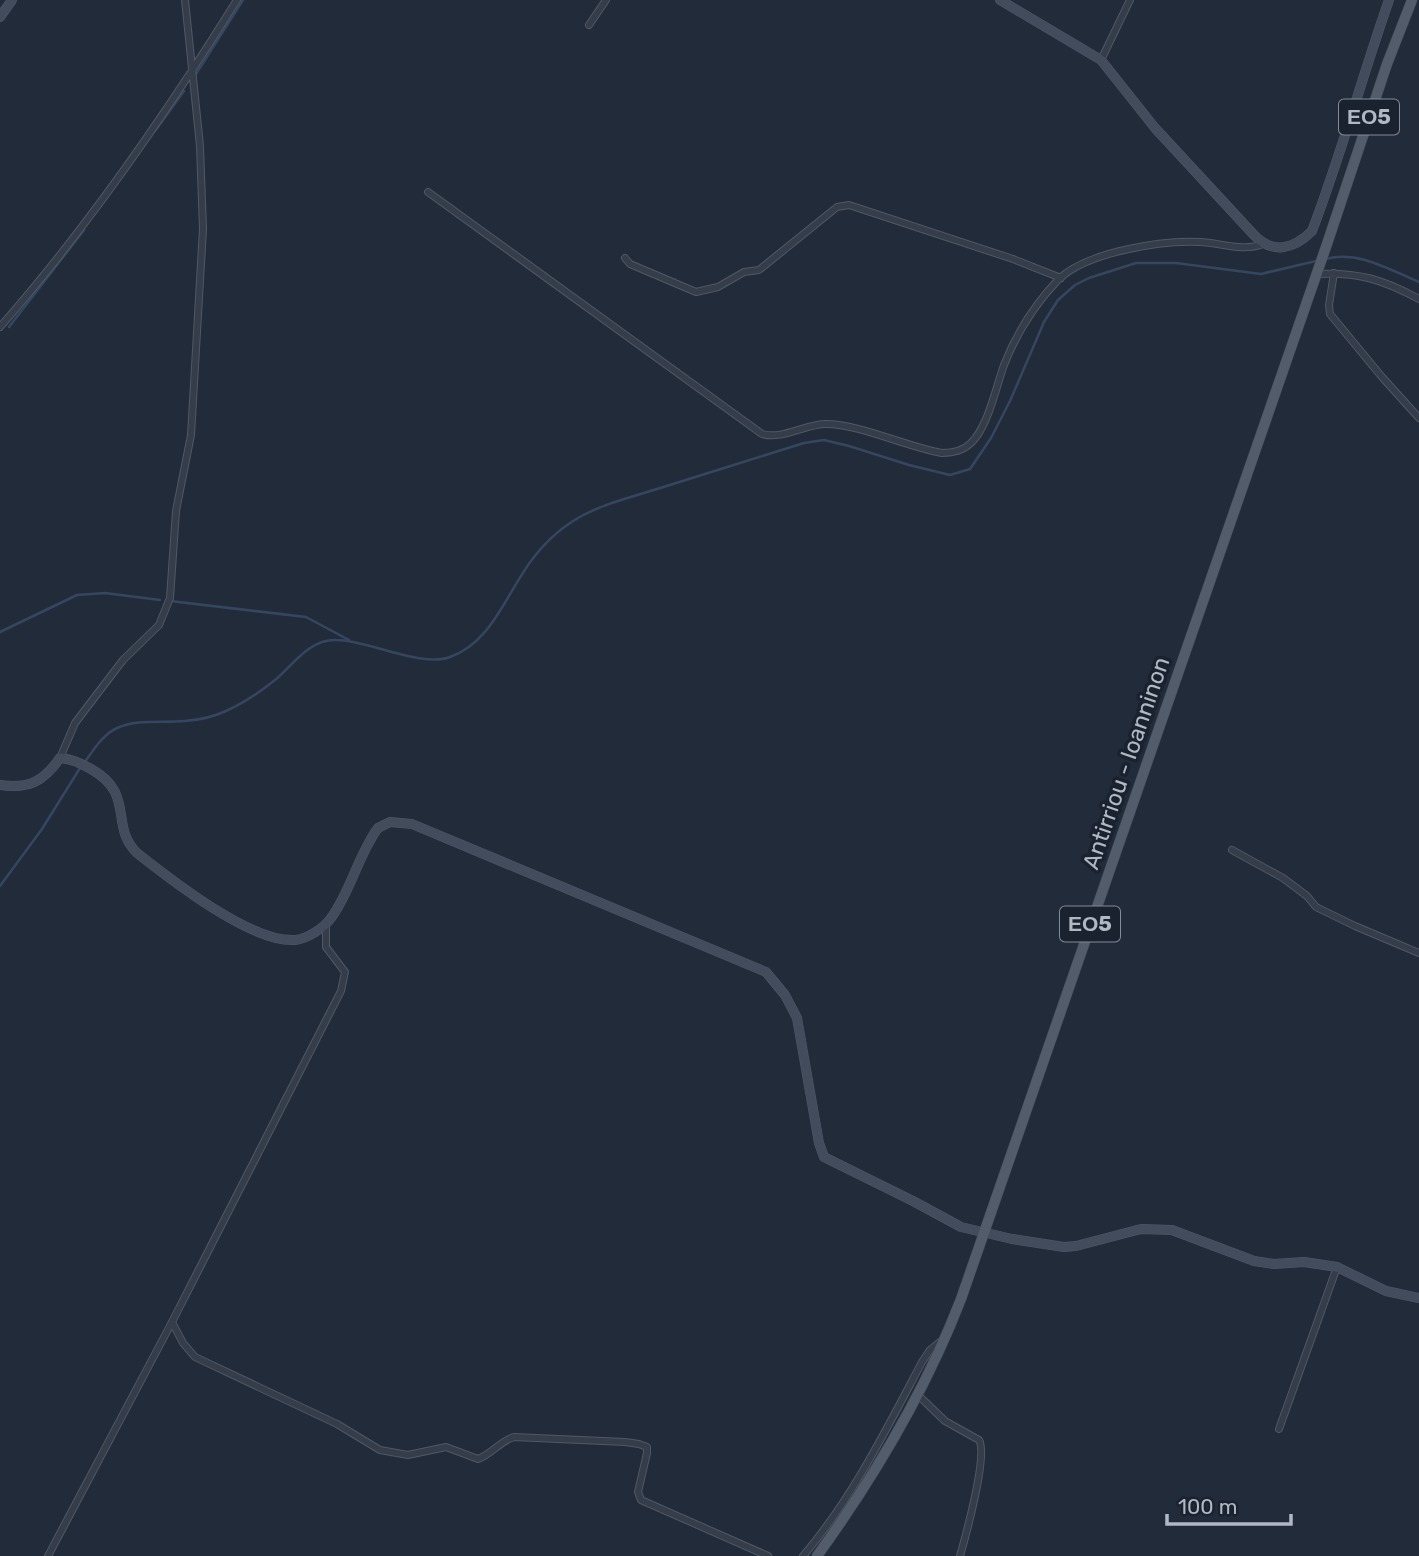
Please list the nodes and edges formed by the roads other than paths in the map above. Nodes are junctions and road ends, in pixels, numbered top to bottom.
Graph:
1 (12, 0) edge
2 (185, 0) edge
3 (237, 0) edge
4 (606, 0) edge
5 (1000, 0) edge
6 (1130, 0) edge
7 (1389, 0) edge
8 (1412, 0) edge
9 (0, 17) edge
10 (589, 25) dead end
11 (1101, 61) junction
12 (193, 71) junction
13 (428, 192) dead end
14 (1312, 231) junction
15 (1328, 240) junction
16 (1263, 244) junction
17 (625, 258) dead end
18 (1317, 272) junction
19 (1334, 273) junction
20 (1061, 278) junction
21 (1419, 299) edge
22 (0, 327) edge
23 (1419, 418) edge
24 (60, 758) junction
25 (0, 785) edge
26 (1232, 850) dead end
27 (326, 925) junction
28 (1419, 953) edge
29 (983, 1233) junction
30 (1337, 1267) junction
31 (1419, 1298) edge
32 (172, 1322) junction
33 (947, 1335) junction
34 (919, 1396) junction
35 (1279, 1429) dead end
36 (48, 1556) edge
37 (768, 1556) edge
38 (803, 1556) edge
39 (817, 1556) edge
40 (960, 1556) edge

1 - 9 street
2 - 12 street
3 - 12 street
4 - 10 street
5 - 11 street
6 - 11 street
7 - 14 street
8 - 15 main road, Antirriou - Ioanninon / ΕΟ5
11 - 16 street
12 - 22 street
12 - 24 street
13 - 20 street
14 - 15 street
14 - 16 street
15 - 18 main road, Antirriou - Ioanninon / ΕΟ5
16 - 20 street
17 - 20 street
18 - 19 street
18 - 29 main road, Antirriou - Ioanninon / ΕΟ5
19 - 21 street
19 - 23 street
24 - 25 street
24 - 27 street
26 - 28 street
27 - 29 street
27 - 32 street
29 - 30 street
29 - 33 main road, Antirriou - Ioanninon / ΕΟ5
30 - 31 street
30 - 35 street
32 - 36 street
32 - 37 street
33 - 34 main road, Antirriou - Ioanninon / ΕΟ5
33 - 38 street
34 - 39 main road, Antirriou - Ioanninon / ΕΟ5
34 - 40 street

